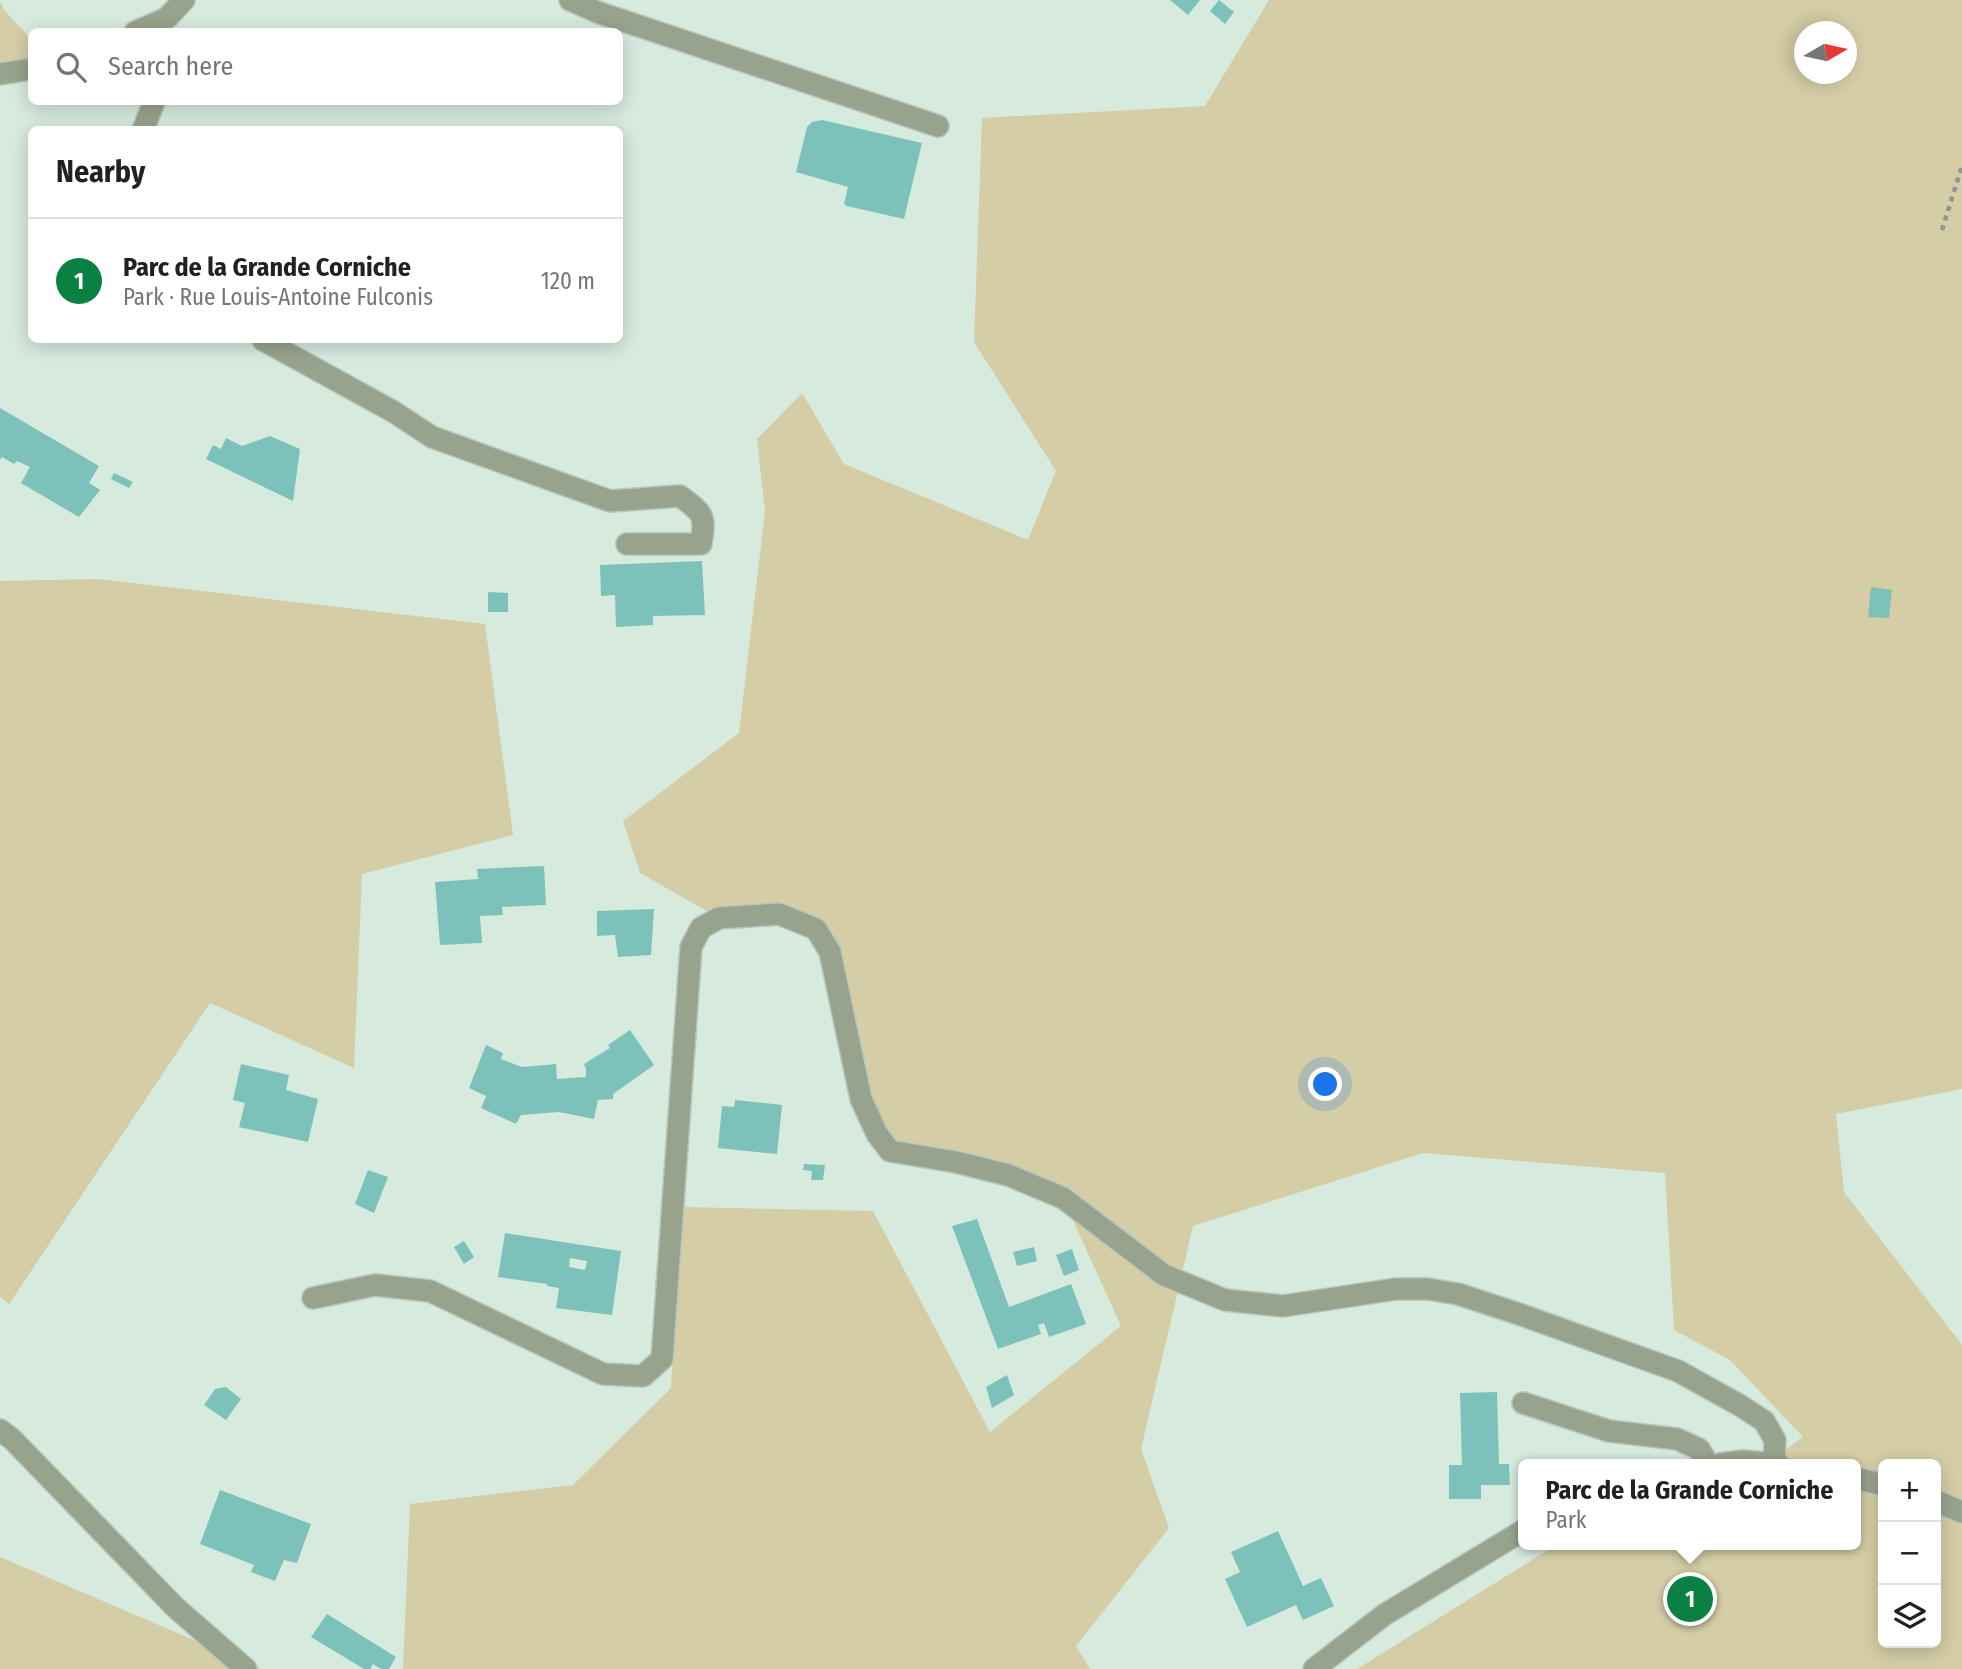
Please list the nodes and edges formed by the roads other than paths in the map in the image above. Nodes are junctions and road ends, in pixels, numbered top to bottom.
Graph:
1 (184, 0) edge
2 (570, 0) edge
3 (166, 25) edge
4 (28, 70) edge
5 (0, 74) edge
6 (153, 105) edge
7 (145, 126) edge
8 (938, 126) dead end
9 (268, 343) edge
10 (627, 544) dead end
11 (313, 1298) dead end
12 (1523, 1403) dead end
13 (0, 1430) edge
14 (1706, 1459) edge
15 (1776, 1459) edge
16 (1861, 1479) edge
17 (1878, 1484) edge
18 (1941, 1503) edge
19 (1962, 1512) edge
20 (1518, 1534) edge
21 (246, 1669) edge
22 (1314, 1669) edge

1 - 3 street
2 - 8 street
4 - 5 street
6 - 7 street
9 - 10 street
11 - 15 street
12 - 14 street
13 - 21 street
16 - 17 street
18 - 19 street
20 - 22 street

